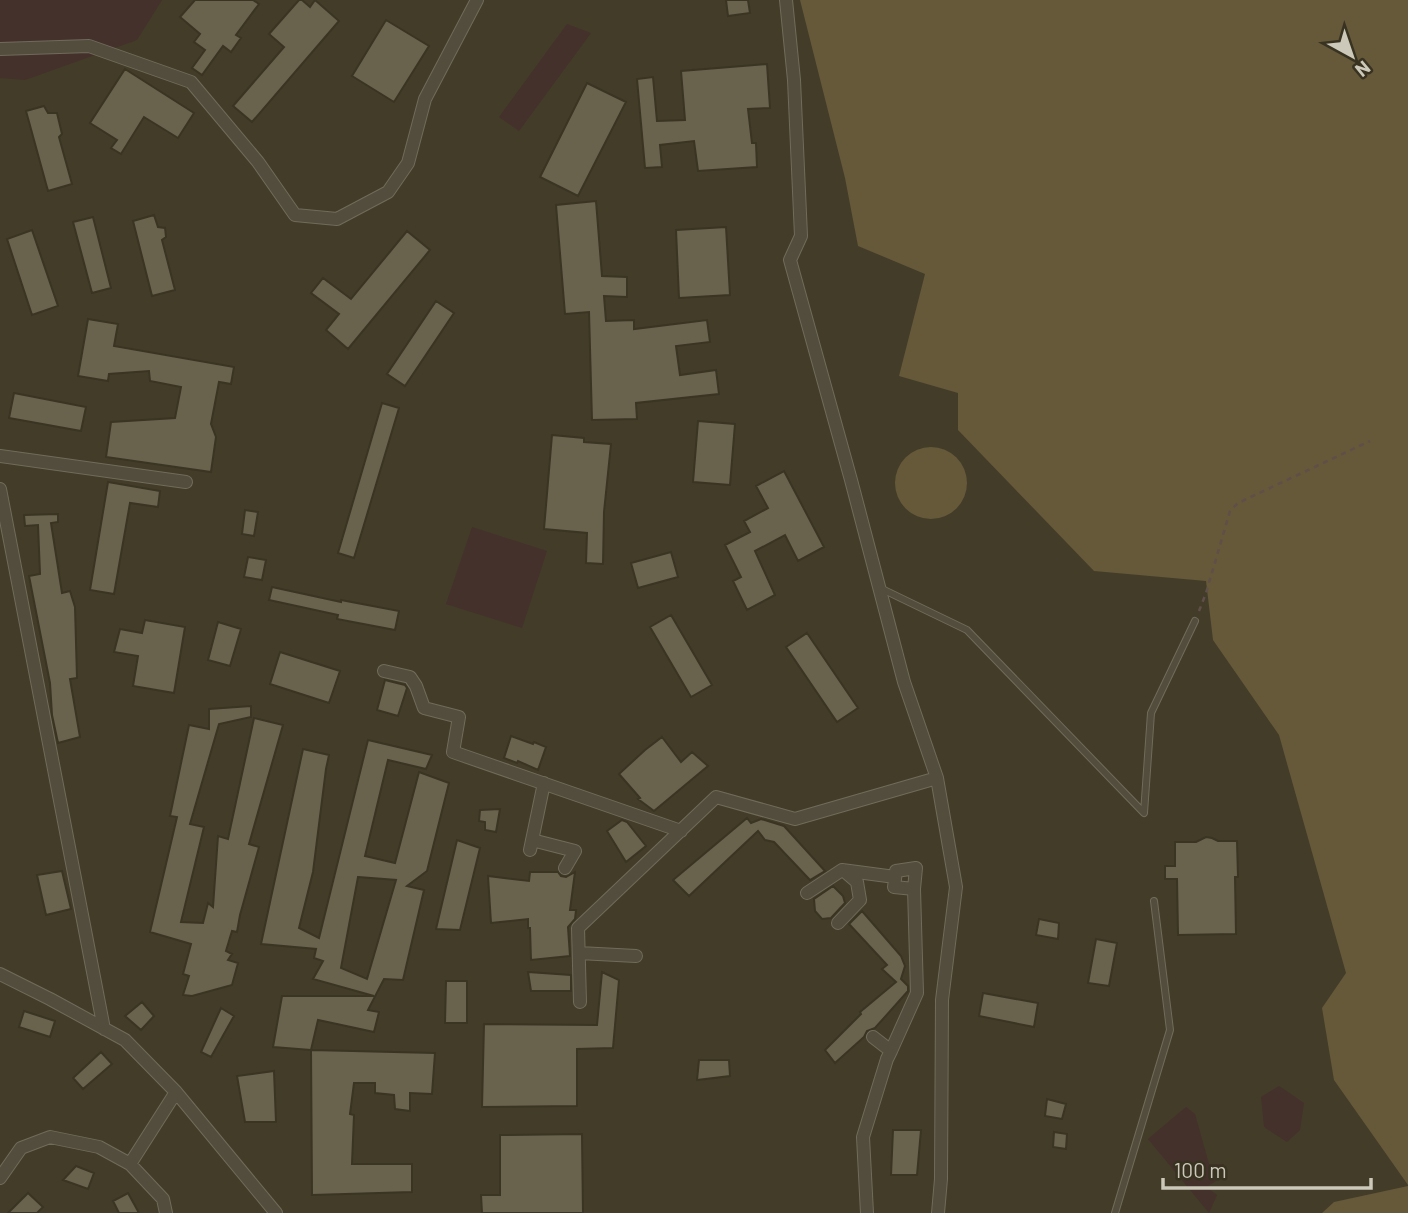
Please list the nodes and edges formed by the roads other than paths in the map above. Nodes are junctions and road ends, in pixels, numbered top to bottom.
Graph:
1 (477, 0) edge
2 (786, 0) edge
3 (0, 49) edge
4 (0, 456) edge
5 (186, 482) dead end
6 (0, 489) edge
7 (880, 588) junction
8 (1195, 621) road end
9 (384, 671) dead end
10 (937, 778) junction
11 (544, 783) junction
12 (681, 831) junction
13 (565, 868) dead end
14 (842, 870) junction
15 (895, 877) junction
16 (914, 889) junction
17 (807, 894) dead end
18 (1154, 901) dead end
19 (838, 923) dead end
20 (579, 953) junction
21 (636, 956) dead end
22 (0, 974) edge
23 (580, 1002) dead end
24 (104, 1029) junction
25 (873, 1037) dead end
26 (891, 1051) junction
27 (176, 1092) junction
28 (130, 1164) junction
29 (0, 1178) edge
30 (166, 1213) edge
31 (276, 1213) edge
32 (867, 1213) edge
33 (938, 1213) edge
34 (1115, 1213) edge

1 - 3 street
2 - 7 street
4 - 5 street
6 - 24 street
7 - 8 lane
7 - 10 street
9 - 11 street
10 - 12 street
10 - 33 street
11 - 12 street
11 - 13 street
12 - 20 street
14 - 15 street
14 - 17 street
14 - 19 street
15 - 16 street
15 - 16 street
16 - 26 street
18 - 34 lane
20 - 21 street
20 - 23 street
22 - 24 street
24 - 27 street
25 - 26 street
26 - 32 street
27 - 28 street
27 - 31 street
28 - 29 street
28 - 30 street

